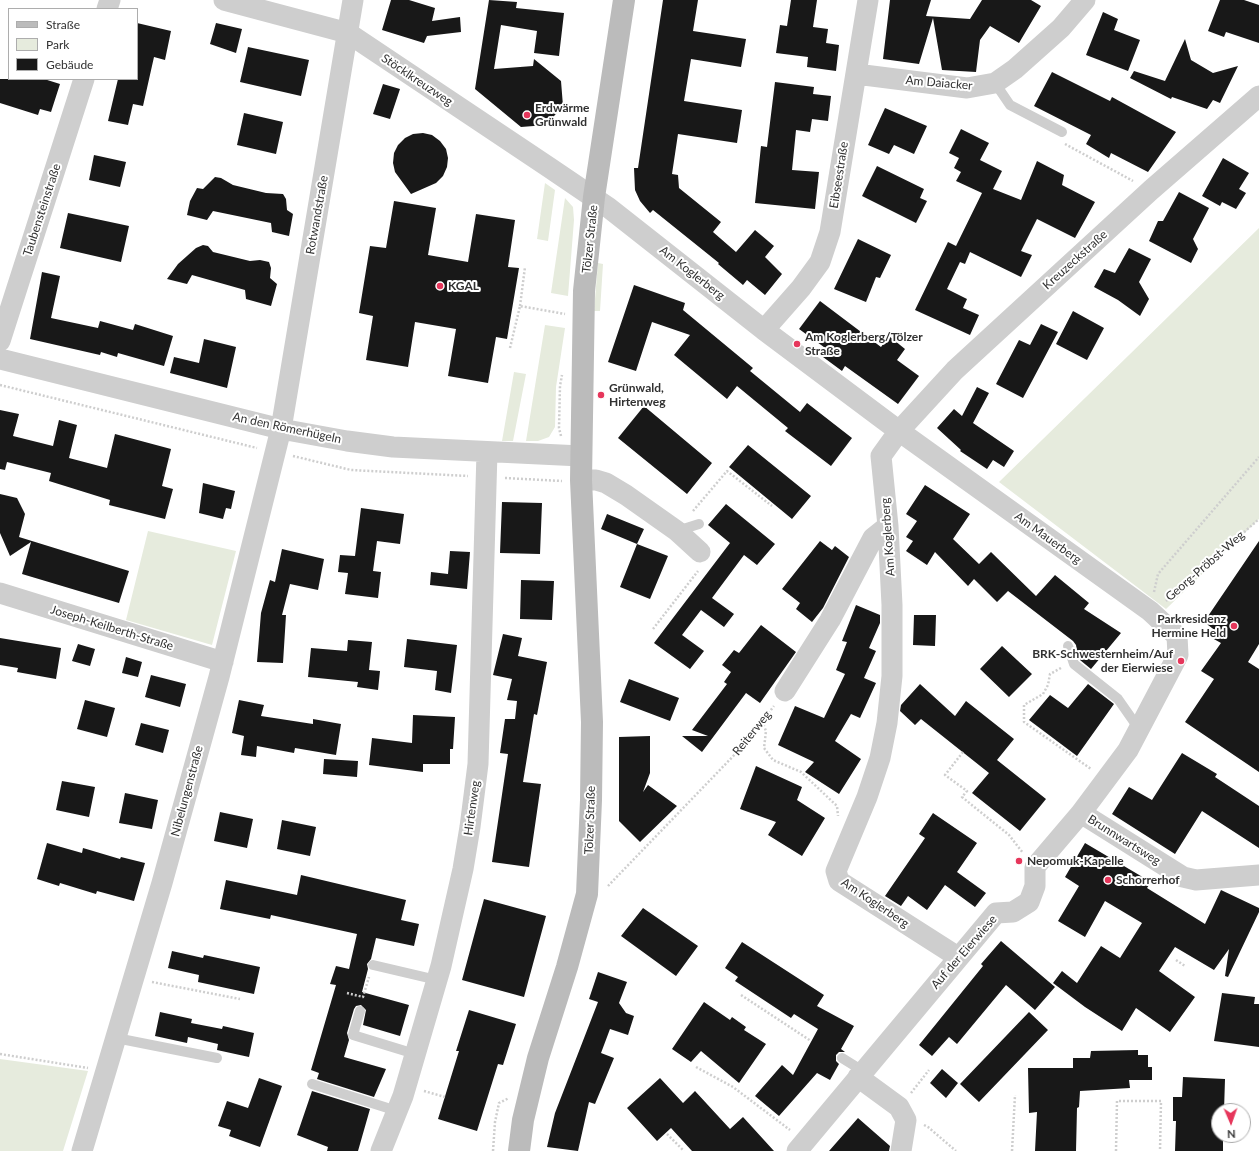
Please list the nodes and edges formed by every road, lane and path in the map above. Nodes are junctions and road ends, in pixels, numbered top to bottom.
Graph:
1 (224, 0) edge
2 (353, 0) edge
3 (624, 0) edge
4 (868, 0) edge
5 (1085, 0) edge
6 (348, 33) junction
7 (856, 74) junction
8 (84, 80) edge
9 (995, 83) junction
10 (1259, 96) edge
11 (1062, 132) dead end
12 (594, 197) junction
13 (525, 267) dead end
14 (520, 306) junction
15 (570, 314) dead end
16 (764, 330) junction
17 (0, 341) edge
18 (510, 348) dead end
19 (0, 359) edge
20 (0, 380) edge
21 (1, 385) dead end
22 (281, 429) junction
23 (899, 431) junction
24 (487, 452) junction
25 (581, 456) junction
26 (1259, 456) edge
27 (581, 480) junction
28 (772, 506) dead end
29 (1259, 519) edge
30 (698, 524) dead end
31 (888, 526) junction
32 (677, 531) junction
33 (700, 552) joint
34 (0, 593) edge
35 (1150, 611) junction
36 (653, 629) dead end
37 (1068, 646) dead end
38 (223, 662) junction
39 (1067, 669) dead end
40 (785, 691) joint
41 (762, 721) junction
42 (1139, 729) junction
43 (963, 752) dead end
44 (1106, 780) junction
45 (837, 806) dead end
46 (1082, 813) junction
47 (1035, 867) junction
48 (1259, 875) edge
49 (587, 894) junction
50 (958, 957) junction
51 (1176, 960) dead end
52 (373, 965) joint
53 (1185, 966) dead end
54 (134, 979) junction
55 (436, 980) junction
56 (347, 993) dead end
57 (741, 995) dead end
58 (240, 999) dead end
59 (360, 1011) dead end
60 (116, 1038) junction
61 (811, 1041) dead end
62 (0, 1054) edge
63 (415, 1054) junction
64 (217, 1058) dead end
65 (842, 1058) dead end
66 (696, 1067) dead end
67 (106, 1070) junction
68 (930, 1070) dead end
69 (861, 1074) junction
70 (312, 1084) dead end
71 (425, 1092) dead end
72 (1016, 1095) dead end
73 (445, 1097) dead end
74 (510, 1097) dead end
75 (397, 1112) junction
76 (903, 1113) junction
77 (667, 1134) dead end
78 (801, 1146) edge
79 (82, 1151) edge
80 (381, 1151) edge
81 (492, 1151) edge
82 (519, 1151) edge
83 (684, 1151) edge
84 (901, 1151) edge
85 (956, 1151) edge
86 (1012, 1151) edge
87 (1116, 1151) edge
88 (1160, 1151) edge

1 - 6 street, Stöcklkreuzweg
2 - 6 street, Rotwandstraße
3 - 12 main road, Tölzer Straße
4 - 7 street, Eibseestraße
5 - 9 street, Am Daiacker
6 - 12 street, Stöcklkreuzweg
6 - 22 street, Rotwandstraße
7 - 9 street, Am Daiacker
7 - 16 street, Eibseestraße
8 - 17 street, Taubensteinstraße
9 - 11 lane
10 - 23 street, Kreuzeckstraße
12 - 16 street, Am Koglerberg
12 - 25 main road, Tölzer Straße
13 - 14 path
14 - 15 path
14 - 18 path
16 - 23 street, Am Koglerberg
19 - 22 street, An den Römerhügeln
20 - 21 path
22 - 24 street, An den Römerhügeln
22 - 38 street, Nibelungenstraße
23 - 31 street, Am Koglerberg
23 - 35 street, Am Mauerberg
24 - 25 street, An den Römerhügeln
24 - 55 street, Hirtenweg
25 - 27 main road, Tölzer Straße
26 - 35 path
27 - 32 street
27 - 49 main road, Tölzer Straße
28 - 32 path
29 - 35 path, Georg-Pröbst-Weg
30 - 32 lane
31 - 40 street
31 - 50 street, Am Koglerberg
32 - 33 street
33 - 36 path
34 - 38 street, Joseph-Keilberth-Straße
35 - 42 street, Am Mauerberg
37 - 42 lane
38 - 54 street, Nibelungenstraße
39 - 44 path
40 - 41 path, Reiterweg
41 - 45 path
41 - 49 path, Reiterweg
42 - 44 street
43 - 47 path
44 - 46 street
46 - 47 street
46 - 48 street, Brunnwartsweg
47 - 50 street, Auf der Eierwiese
49 - 82 main road, Tölzer Straße
50 - 69 street, Auf der Eierwiese
51 - 53 path
52 - 55 lane
52 - 56 path
54 - 58 path
54 - 60 street, Nibelungenstraße
55 - 63 street, Hirtenweg
57 - 61 path
59 - 63 lane
60 - 64 lane
60 - 67 street, Nibelungenstraße
62 - 67 path
63 - 75 street, Hirtenweg
65 - 69 lane
66 - 78 path
67 - 79 street, Nibelungenstraße
68 - 76 path
69 - 76 street
69 - 78 street, Auf der Eierwiese
70 - 75 lane
71 - 73 path
72 - 86 path
74 - 81 path
75 - 80 street, Hirtenweg
76 - 84 street
76 - 85 path
77 - 83 path
87 - 88 path

